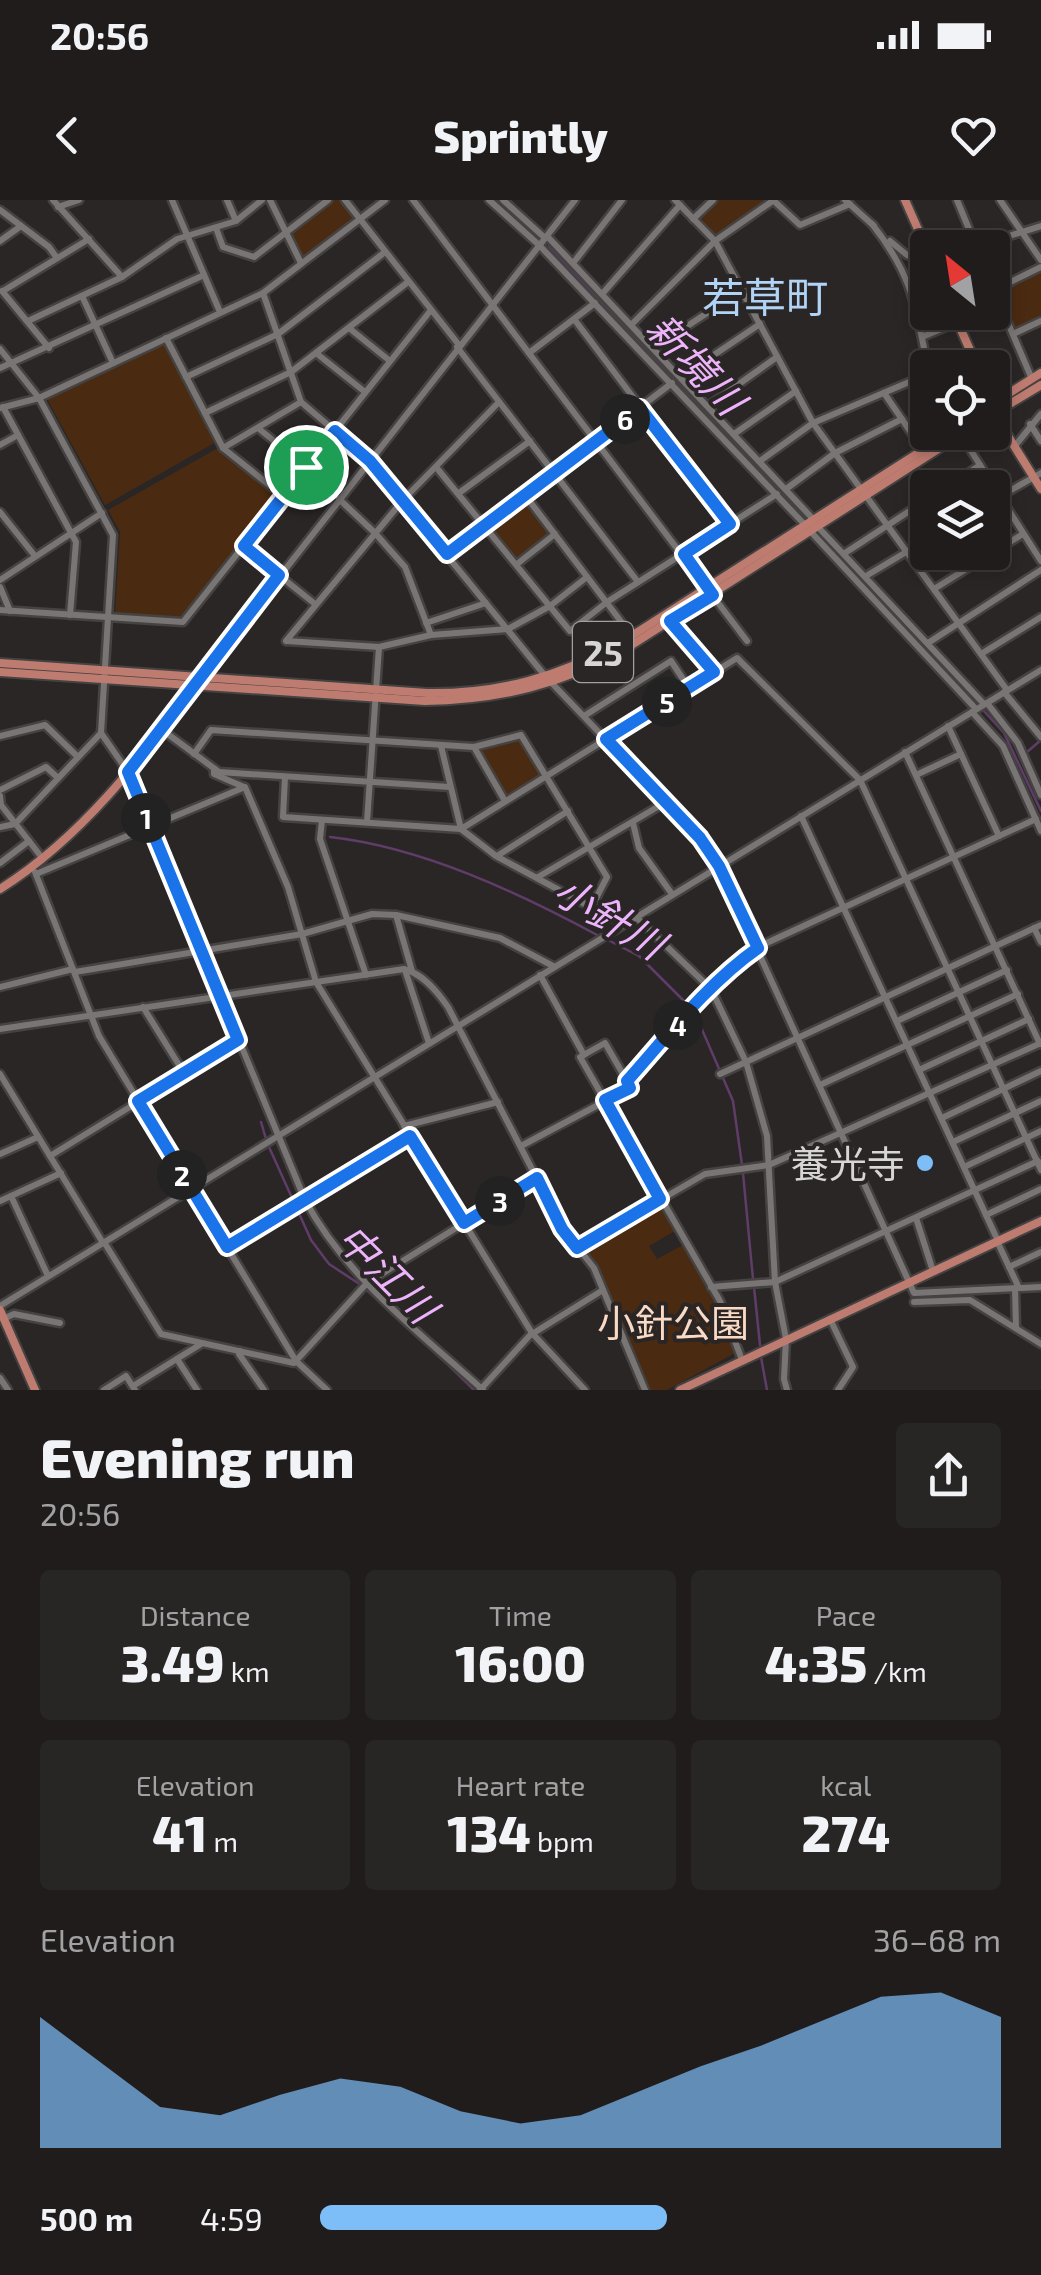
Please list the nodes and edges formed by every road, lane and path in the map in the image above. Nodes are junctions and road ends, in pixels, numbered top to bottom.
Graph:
1 (79, 200) edge
2 (172, 200) edge
3 (227, 200) edge
4 (266, 200) edge
5 (328, 200) edge
6 (345, 200) edge
7 (385, 200) edge
8 (413, 200) edge
9 (489, 200) edge
10 (502, 200) edge
11 (518, 200) edge
12 (576, 200) edge
13 (622, 200) edge
14 (713, 200) edge
15 (773, 200) edge
16 (906, 200) edge
17 (956, 200) edge
18 (1013, 200) edge
19 (678, 202) edge
20 (847, 202) edge
21 (1002, 203) edge
22 (56, 204) edge
23 (511, 208) junction
24 (0, 210) edge
25 (360, 219) junction
26 (694, 219) junction
27 (236, 220) junction
28 (872, 224) junction
29 (21, 226) junction
30 (1041, 226) edge
31 (216, 228) junction
32 (919, 230) edge
33 (967, 230) edge
34 (286, 232) junction
35 (1022, 232) junction
36 (190, 236) junction
37 (1010, 236) edge
38 (90, 239) junction
39 (544, 240) junction
40 (0, 241) edge
41 (716, 241) junction
42 (385, 252) junction
43 (910, 255) edge
44 (910, 257) edge
45 (57, 258) junction
46 (1041, 260) edge
47 (574, 262) junction
48 (900, 262) junction
49 (301, 264) junction
50 (1041, 268) edge
51 (204, 276) junction
52 (122, 278) junction
53 (1010, 281) edge
54 (408, 282) junction
55 (1, 290) edge
56 (742, 290) junction
57 (263, 293) junction
58 (603, 293) junction
59 (82, 296) junction
60 (594, 303) junction
61 (492, 304) junction
62 (430, 310) junction
63 (220, 312) junction
64 (574, 319) junction
65 (620, 320) junction
66 (28, 321) junction
67 (1041, 321) edge
68 (632, 324) junction
69 (760, 324) junction
70 (96, 326) junction
71 (1010, 327) edge
72 (349, 328) junction
73 (939, 330) edge
74 (278, 334) junction
75 (1013, 334) junction
76 (922, 337) junction
77 (166, 338) junction
78 (458, 346) junction
79 (49, 348) junction
80 (654, 348) junction
81 (0, 349) edge
82 (924, 350) edge
83 (316, 353) junction
84 (530, 353) junction
85 (777, 357) junction
86 (390, 361) junction
87 (113, 363) junction
88 (13, 365) junction
89 (0, 368) edge
90 (291, 372) junction
91 (1041, 374) edge
92 (186, 377) junction
93 (681, 377) junction
94 (1032, 379) junction
95 (910, 380) edge
96 (672, 384) junction
97 (1041, 385) edge
98 (796, 391) junction
99 (365, 392) junction
100 (884, 392) junction
101 (1010, 395) edge
102 (39, 398) junction
103 (1010, 399) edge
104 (301, 402) junction
105 (499, 402) junction
106 (708, 406) junction
107 (1, 408) edge
108 (640, 408) junction
109 (205, 412) junction
110 (1041, 414) edge
111 (902, 419) junction
112 (813, 423) junction
113 (1030, 424) junction
114 (258, 428) junction
115 (335, 431) junction
116 (910, 431) edge
117 (734, 434) junction
118 (18, 435) junction
119 (1010, 439) edge
120 (597, 440) junction
121 (1041, 441) edge
122 (530, 442) junction
123 (0, 445) edge
124 (1014, 446) junction
125 (224, 448) junction
126 (922, 450) edge
127 (936, 450) edge
128 (972, 450) edge
129 (834, 452) junction
130 (370, 461) junction
131 (760, 461) junction
132 (980, 465) junction
133 (436, 466) junction
134 (306, 467) junction
135 (973, 470) edge
136 (983, 470) edge
137 (554, 473) junction
138 (1037, 475) edge
139 (786, 489) junction
140 (1041, 489) edge
141 (1010, 491) edge
142 (864, 492) junction
143 (459, 494) junction
144 (776, 494) junction
145 (525, 495) junction
146 (284, 496) junction
147 (340, 500) junction
148 (402, 500) junction
149 (910, 511) edge
150 (0, 512) edge
151 (1010, 512) edge
152 (102, 513) junction
153 (730, 524) junction
154 (485, 525) junction
155 (11, 526) junction
156 (812, 526) junction
157 (887, 526) junction
158 (0, 531) edge
159 (375, 532) junction
160 (72, 533) junction
161 (555, 534) junction
162 (1023, 534) junction
163 (244, 546) junction
164 (910, 550) edge
165 (906, 552) junction
166 (845, 553) junction
167 (447, 554) junction
168 (684, 554) junction
169 (35, 556) junction
170 (1041, 561) edge
171 (517, 564) junction
172 (1041, 570) edge
173 (279, 575) junction
174 (866, 576) junction
175 (587, 577) junction
176 (638, 582) junction
177 (0, 584) edge
178 (934, 589) junction
179 (711, 591) junction
180 (606, 602) junction
181 (486, 603) junction
182 (315, 604) junction
183 (550, 606) junction
184 (0, 610) edge
185 (10, 611) junction
186 (70, 615) junction
187 (1041, 617) edge
188 (108, 618) junction
189 (670, 621) junction
190 (958, 622) junction
191 (426, 623) junction
192 (508, 629) junction
193 (431, 635) junction
194 (632, 636) junction
195 (746, 641) dead end
196 (928, 643) junction
197 (379, 648) junction
198 (981, 654) junction
199 (0, 663) edge
200 (1041, 670) edge
201 (0, 672) edge
202 (714, 672) junction
203 (104, 675) junction
204 (549, 680) junction
205 (198, 682) junction
206 (689, 688) junction
207 (1005, 691) junction
208 (376, 694) junction
209 (986, 703) junction
210 (974, 710) junction
211 (584, 716) junction
212 (948, 726) junction
213 (160, 729) junction
214 (101, 733) junction
215 (0, 736) edge
216 (1041, 737) edge
217 (606, 739) junction
218 (373, 742) junction
219 (442, 746) junction
220 (474, 748) junction
221 (906, 752) junction
222 (194, 754) junction
223 (961, 754) junction
224 (78, 756) junction
225 (214, 769) junction
226 (128, 772) junction
227 (916, 775) junction
228 (546, 776) junction
229 (286, 777) junction
230 (58, 778) junction
231 (860, 780) junction
232 (370, 782) junction
233 (245, 787) junction
234 (450, 788) junction
235 (0, 793) edge
236 (1041, 795) edge
237 (506, 801) junction
238 (666, 802) junction
239 (568, 811) junction
240 (801, 816) junction
241 (1036, 819) junction
242 (322, 820) junction
243 (367, 822) junction
244 (633, 823) junction
245 (15, 824) junction
246 (0, 827) edge
247 (149, 827) junction
248 (461, 829) junction
249 (1041, 831) edge
250 (999, 836) junction
251 (28, 842) junction
252 (589, 846) junction
253 (496, 856) junction
254 (954, 857) junction
255 (43, 859) junction
256 (0, 864) edge
257 (719, 866) junction
258 (34, 870) junction
259 (537, 878) junction
260 (906, 879) junction
261 (0, 888) edge
262 (672, 894) junction
263 (591, 908) junction
264 (844, 908) junction
265 (396, 915) junction
266 (636, 917) junction
267 (349, 922) junction
268 (622, 924) junction
269 (1038, 927) edge
270 (302, 934) junction
271 (1041, 942) edge
272 (996, 946) junction
273 (758, 948) junction
274 (202, 953) junction
275 (554, 967) junction
276 (948, 968) junction
277 (408, 970) junction
278 (1006, 970) junction
279 (74, 971) junction
280 (366, 975) junction
281 (540, 976) junction
282 (316, 982) junction
283 (0, 987) edge
284 (711, 989) junction
285 (959, 992) junction
286 (1018, 994) junction
287 (220, 996) junction
288 (886, 997) junction
289 (143, 1007) junction
290 (90, 1014) junction
291 (970, 1016) junction
292 (1029, 1019) junction
293 (897, 1021) junction
294 (458, 1026) junction
295 (0, 1029) edge
296 (798, 1038) junction
297 (238, 1040) junction
298 (981, 1041) junction
299 (429, 1043) junction
300 (1041, 1044) edge
301 (908, 1045) junction
302 (584, 1054) junction
303 (746, 1062) junction
304 (992, 1065) junction
305 (919, 1070) junction
306 (1041, 1071) edge
307 (0, 1074) edge
308 (184, 1074) junction
309 (720, 1074) dead end
310 (374, 1077) junction
311 (627, 1081) junction
312 (820, 1086) junction
313 (1004, 1089) junction
314 (930, 1094) junction
315 (605, 1100) junction
316 (138, 1101) junction
317 (1041, 1101) edge
318 (498, 1102) junction
319 (1015, 1114) junction
320 (942, 1118) junction
321 (404, 1126) junction
322 (1041, 1130) edge
323 (842, 1132) junction
324 (410, 1136) junction
325 (38, 1137) junction
326 (1026, 1138) junction
327 (270, 1140) junction
328 (953, 1142) junction
329 (521, 1146) junction
330 (0, 1154) edge
331 (50, 1156) junction
332 (1040, 1164) edge
333 (769, 1165) junction
334 (964, 1167) junction
335 (61, 1174) junction
336 (537, 1178) junction
337 (191, 1189) junction
338 (1041, 1189) edge
339 (975, 1191) junction
340 (11, 1196) junction
341 (660, 1199) junction
342 (0, 1201) edge
343 (302, 1201) junction
344 (986, 1215) junction
345 (916, 1218) junction
346 (1041, 1221) edge
347 (464, 1223) junction
348 (887, 1231) junction
349 (997, 1241) junction
350 (104, 1243) junction
351 (227, 1247) junction
352 (577, 1248) junction
353 (1041, 1252) edge
354 (1009, 1267) junction
355 (933, 1271) junction
356 (48, 1276) junction
357 (775, 1282) junction
358 (909, 1282) junction
359 (364, 1286) junction
360 (1041, 1286) edge
361 (711, 1287) junction
362 (1017, 1288) junction
363 (603, 1290) junction
364 (980, 1290) junction
365 (914, 1302) dead end
366 (981, 1307) junction
367 (1, 1312) edge
368 (830, 1319) junction
369 (60, 1323) dead end
370 (1016, 1329) junction
371 (532, 1334) junction
372 (786, 1339) junction
373 (202, 1343) junction
374 (1041, 1344) edge
375 (240, 1351) junction
376 (177, 1359) junction
377 (296, 1360) junction
378 (742, 1360) junction
379 (0, 1378) edge
380 (134, 1388) edge
381 (8, 1390) edge
382 (35, 1390) edge
383 (104, 1390) edge
384 (198, 1390) edge
385 (264, 1390) edge
386 (327, 1390) edge
387 (481, 1390) edge
388 (585, 1390) edge
389 (645, 1390) edge
390 (680, 1390) edge
391 (787, 1390) edge
392 (838, 1390) edge

1 - 22 street
2 - 36 street
3 - 27 street
4 - 27 street
4 - 34 street
5 - 34 street
6 - 25 street
7 - 25 street
8 - 61 street
9 - 39 street
10 - 23 street
11 - 23 street
12 - 39 street
13 - 47 street
14 - 26 street
15 - 20 street
15 - 41 street
16 - 32 main road
17 - 33 street
18 - 21 street
19 - 26 street
19 - 58 street
20 - 28 street
21 - 35 street
22 - 38 street
23 - 39 street
24 - 29 street
25 - 42 street
25 - 49 street
26 - 41 street
27 - 31 street
28 - 43 street
28 - 48 street
29 - 40 street
29 - 45 street
30 - 35 street
31 - 34 street
31 - 36 street
34 - 49 street
35 - 37 street
35 - 46 street
36 - 51 street
36 - 52 street
38 - 45 street
38 - 52 street
39 - 47 street
39 - 60 street
39 - 61 street
41 - 56 street
41 - 68 street
42 - 54 street
42 - 74 street
44 - 48 street
45 - 55 street
47 - 58 street
48 - 76 street
49 - 57 street
50 - 53 street
51 - 63 street
51 - 70 street
52 - 59 street
54 - 62 street
54 - 72 street
55 - 66 street
56 - 69 street
56 - 80 street
57 - 63 street
57 - 74 street
58 - 65 street
59 - 66 street
59 - 70 street
60 - 64 street
60 - 65 street
61 - 78 street
61 - 84 street
62 - 78 street
62 - 86 street
63 - 77 street
64 - 84 street
64 - 108 street
65 - 68 street
65 - 96 street
66 - 79 street
67 - 75 street
68 - 80 street
69 - 85 street
69 - 93 street
70 - 79 street
70 - 87 street
71 - 75 street
72 - 83 street
72 - 86 street
73 - 76 street
74 - 90 street
74 - 92 street
75 - 94 street
76 - 82 street
77 - 87 street
77 - 92 street
78 - 105 street
78 - 130 street
79 - 88 street
80 - 93 street
81 - 88 street
83 - 90 street
83 - 99 street
84 - 120 street
85 - 98 street
85 - 106 street
86 - 99 street
87 - 102 street
88 - 89 street
88 - 102 street
90 - 104 street
90 - 109 street
91 - 94 main road
92 - 109 street
93 - 106 street
94 - 101 main road
95 - 100 street
96 - 108 street
96 - 144 street
97 - 103 main road
98 - 112 street
98 - 117 street
99 - 115 street
100 - 111 street
100 - 112 street
102 - 107 street
102 - 152 street
104 - 114 street
104 - 115 street
105 - 122 street
105 - 133 street
106 - 117 street
107 - 118 street
108 - 120 street
108 - 153 street
109 - 125 street
110 - 113 street
111 - 116 street
111 - 129 street
112 - 129 street
112 - 131 street
113 - 121 street
113 - 124 street
114 - 125 street
114 - 134 street
115 - 130 street
115 - 134 street
117 - 131 street
118 - 123 street
118 - 160 street
119 - 124 main road
120 - 137 street
120 - 168 street
122 - 137 street
122 - 143 street
124 - 138 main road
125 - 146 street
126 - 142 main road, 25
127 - 142 main road, 25
128 - 132 street
129 - 139 street
129 - 142 street
130 - 147 street
130 - 148 street
131 - 139 street
132 - 135 street
132 - 136 street
133 - 143 street
133 - 148 street
134 - 146 street
137 - 145 street
137 - 176 street
138 - 140 main road
138 - 141 street
139 - 156 street
142 - 156 main road, 25
142 - 157 street
143 - 154 street
144 - 153 street
144 - 156 street
145 - 154 street
145 - 161 street
146 - 163 street
147 - 159 street
147 - 173 street
148 - 159 street
148 - 167 street
149 - 157 street
150 - 155 street
151 - 162 street
152 - 160 street
152 - 188 street
153 - 168 street
154 - 167 street
154 - 171 street
155 - 158 street
155 - 169 street
156 - 166 street
156 - 179 main road, 25
156 - 210 street
157 - 165 street
157 - 166 street
159 - 182 street
159 - 191 street
160 - 169 street
160 - 186 street
161 - 171 street
161 - 175 street
162 - 170 street
162 - 178 street
163 - 173 street
163 - 188 street
164 - 165 street
165 - 174 street
165 - 178 street
166 - 174 street
167 - 181 street
168 - 176 street
168 - 179 street
169 - 177 street
171 - 183 street
172 - 190 street
173 - 182 street
173 - 205 street
174 - 196 street
175 - 180 street
175 - 183 street
176 - 180 street
177 - 185 street
178 - 190 street
179 - 189 main road, 25
179 - 194 main road, 25
179 - 195 street
180 - 183 street
180 - 194 street
181 - 191 street
181 - 192 street
182 - 197 street
183 - 192 street
184 - 185 street
185 - 186 street
186 - 188 street
187 - 198 street
188 - 203 street
189 - 202 street
189 - 204 main road, 25
190 - 196 street
190 - 198 street
191 - 193 street
192 - 193 street
192 - 204 street
193 - 197 street
194 - 204 main road, 25
196 - 209 street
197 - 208 street
198 - 207 street
199 - 203 main road
200 - 207 street
201 - 203 main road
202 - 206 street
202 - 231 street
203 - 205 main road
203 - 214 street
204 - 208 main road, 25
204 - 211 street
205 - 208 main road, 25
205 - 213 main road
206 - 211 street
206 - 217 street
207 - 209 street
207 - 216 street
208 - 218 street
209 - 210 street
209 - 236 street
210 - 212 street
210 - 241 street
211 - 217 street
212 - 221 street
212 - 223 street
213 - 222 street
213 - 226 main road
214 - 224 street
214 - 226 street
215 - 224 street
217 - 228 street
217 - 238 street
218 - 219 street
218 - 222 street
218 - 232 street
219 - 220 street
219 - 234 street
220 - 228 street
220 - 237 street
221 - 227 street
221 - 231 street
222 - 225 street
223 - 227 street
223 - 250 street
224 - 230 street
225 - 229 street
225 - 233 street
226 - 247 street
226 - 255 main road
227 - 254 street
228 - 237 street
228 - 239 street
229 - 232 street
229 - 242 street
230 - 235 street
230 - 245 street
231 - 240 street
231 - 260 street
232 - 234 street
232 - 243 street
233 - 247 street
233 - 270 street
234 - 248 street
235 - 245 street
237 - 248 street
238 - 244 street
238 - 257 street
239 - 252 street
239 - 253 street
240 - 257 street
240 - 264 street
241 - 249 street
241 - 250 street
242 - 243 street
242 - 267 street
243 - 248 street
244 - 252 street
244 - 262 street
245 - 246 street
245 - 251 street
247 - 258 street
247 - 274 street
248 - 253 street
250 - 254 street
251 - 255 street
251 - 256 street
252 - 259 street
252 - 263 street
253 - 259 street
254 - 260 street
254 - 272 street
255 - 258 main road
257 - 262 street
257 - 273 street
258 - 261 main road
258 - 279 street
259 - 263 street
260 - 264 street
260 - 276 street
262 - 266 street
263 - 268 street
264 - 273 street
264 - 288 street
265 - 267 street
265 - 275 street
265 - 277 street
266 - 268 street
266 - 284 street
267 - 270 street
267 - 280 street
268 - 275 street
269 - 271 street
269 - 272 street
270 - 274 street
270 - 282 street
272 - 276 street
272 - 278 street
273 - 284 street
273 - 296 street
274 - 279 street
274 - 287 street
275 - 281 street
276 - 285 street
276 - 288 street
277 - 280 street
277 - 294 street
277 - 299 street
278 - 285 street
278 - 286 street
279 - 283 street
279 - 290 street
280 - 282 street
281 - 294 street
281 - 302 street
282 - 287 street
282 - 310 street
284 - 303 street
284 - 311 street
285 - 291 street
285 - 293 street
286 - 291 street
286 - 292 street
287 - 289 street
287 - 297 street
288 - 293 street
288 - 296 street
289 - 290 street
289 - 308 street
290 - 295 street
290 - 316 street
291 - 298 street
291 - 301 street
292 - 298 street
292 - 300 street
293 - 301 street
294 - 299 street
294 - 318 street
296 - 303 street
296 - 312 street
297 - 308 street
297 - 327 street
298 - 304 street
298 - 305 street
299 - 310 street
300 - 304 street
301 - 305 street
301 - 312 street
302 - 311 street
302 - 315 street
303 - 309 street
303 - 333 street
304 - 313 street
304 - 314 street
305 - 314 street
306 - 313 street
307 - 325 street
308 - 316 street
310 - 321 street
310 - 327 street
311 - 315 street
312 - 323 street
313 - 319 street
313 - 320 street
314 - 320 street
314 - 323 street
315 - 329 street
315 - 341 street
316 - 331 street
316 - 337 street
317 - 319 street
318 - 321 street
318 - 329 street
319 - 326 street
319 - 328 street
320 - 328 street
321 - 324 street
322 - 326 street
323 - 333 street
323 - 348 street
324 - 343 street
324 - 347 street
325 - 330 street
325 - 331 street
326 - 332 street
326 - 334 street
327 - 337 street
327 - 343 street
328 - 334 street
329 - 336 street
331 - 335 street
332 - 339 street
333 - 341 street
333 - 357 street
334 - 339 street
335 - 340 street
335 - 350 street
336 - 347 street
336 - 352 street
337 - 350 street
337 - 351 street
338 - 344 street
339 - 344 street
339 - 345 street
340 - 342 street
340 - 356 street
341 - 352 street
341 - 361 street
343 - 351 street
343 - 359 street
344 - 349 street
345 - 348 street
345 - 355 street
346 - 349 main road
347 - 359 street
347 - 371 street
348 - 357 street
348 - 358 street
349 - 354 street
349 - 355 main road
350 - 356 street
350 - 373 street
351 - 377 street
352 - 363 street
353 - 354 street
354 - 362 street
355 - 358 main road
356 - 367 street
357 - 361 street
357 - 372 street
358 - 364 street
358 - 368 main road
359 - 377 street
359 - 387 street
360 - 362 street
361 - 378 street
362 - 364 street
362 - 370 street
363 - 371 street
363 - 389 street
364 - 366 street
365 - 366 street
366 - 370 street
367 - 369 street
367 - 382 main road
368 - 372 main road
368 - 392 street
370 - 374 street
371 - 387 street
371 - 388 street
372 - 378 main road
372 - 391 street
373 - 375 street
373 - 376 street
375 - 377 street
375 - 385 street
376 - 380 street
376 - 384 street
377 - 386 street
378 - 390 main road
379 - 381 street
380 - 383 street

